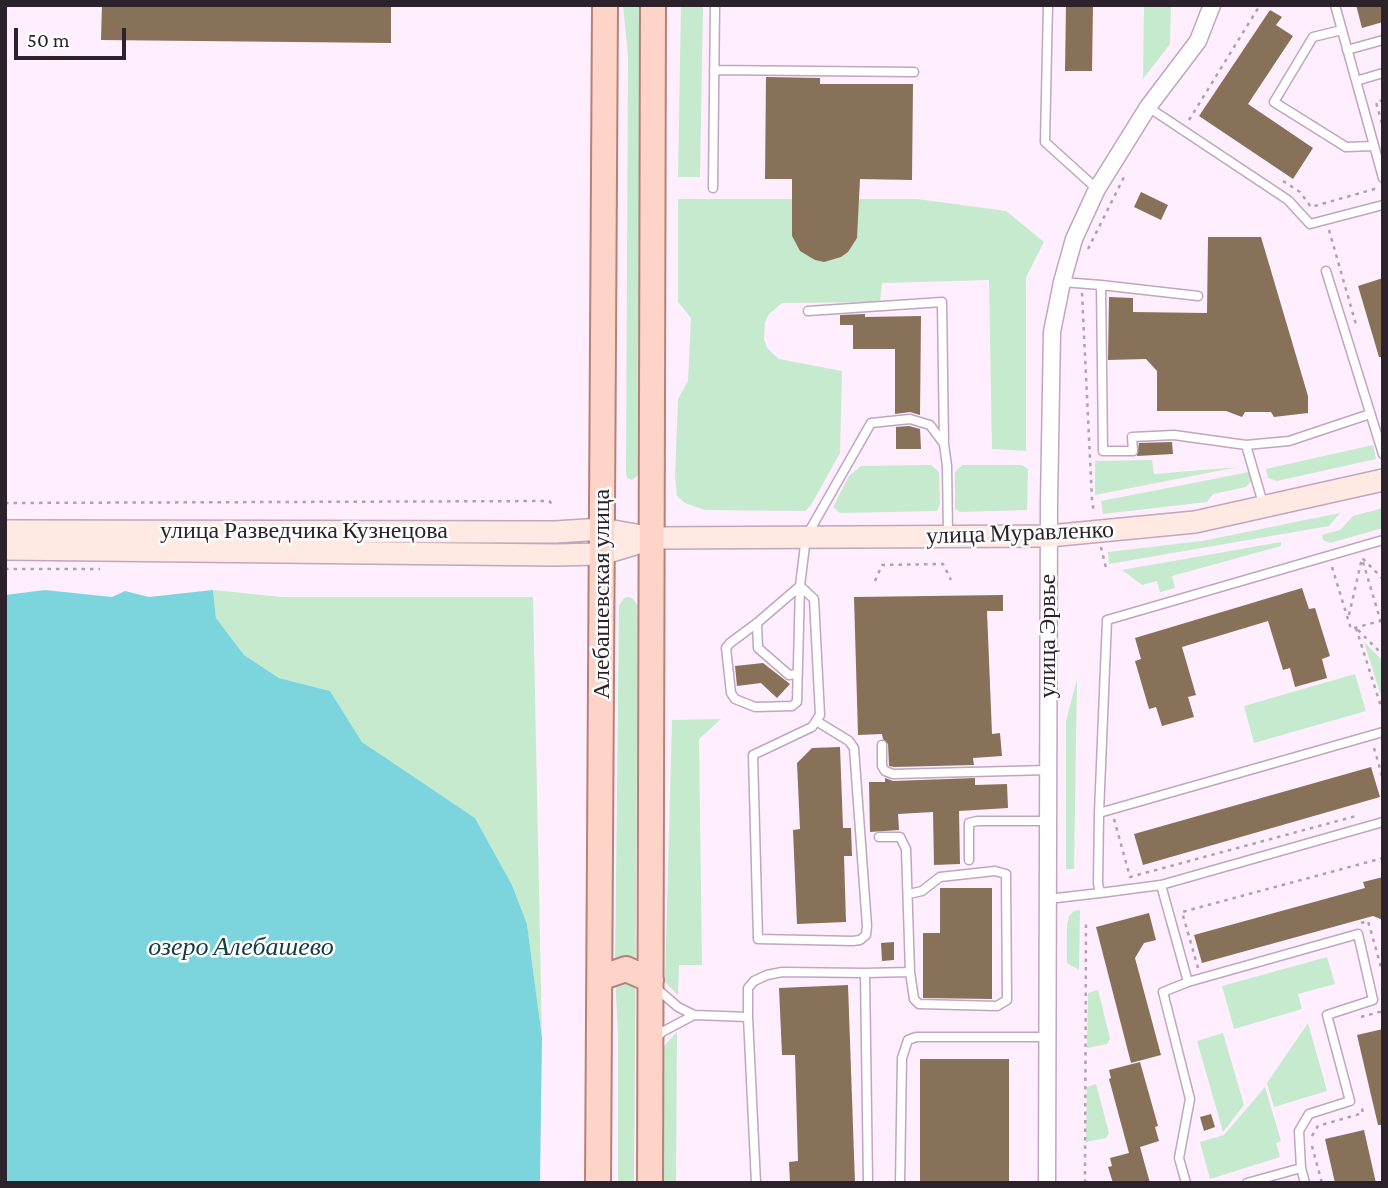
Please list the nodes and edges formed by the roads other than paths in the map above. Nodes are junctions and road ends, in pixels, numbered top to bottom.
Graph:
1 (605, 5) edge
2 (653, 5) edge
3 (715, 5) edge
4 (1048, 5) edge
5 (1212, 5) edge
6 (1335, 5) edge
7 (1342, 30) junction
8 (1383, 40) edge
9 (1347, 50) junction
10 (714, 70) junction
11 (914, 72) dead end
12 (1383, 73) edge
13 (1356, 81) junction
14 (1148, 107) junction
15 (1374, 146) junction
16 (1383, 178) edge
17 (713, 188) dead end
18 (1097, 189) junction
19 (1383, 205) edge
20 (1326, 271) dead end
21 (1062, 282) junction
22 (1101, 285) junction
23 (1198, 296) dead end
24 (808, 311) dead end
25 (1370, 414) junction
26 (944, 444) junction
27 (1246, 445) junction
28 (1383, 454) edge
29 (1383, 481) edge
30 (1264, 507) junction
31 (602, 529) junction
32 (5, 531) edge
33 (1049, 536) junction
34 (806, 537) junction
35 (948, 537) junction
36 (653, 538) junction
37 (1383, 540) edge
38 (5, 549) edge
39 (602, 554) junction
40 (800, 586) junction
41 (757, 623) junction
42 (797, 674) junction
43 (818, 722) junction
44 (1382, 734) edge
45 (882, 745) dead end
46 (1048, 770) junction
47 (1099, 813) junction
48 (1048, 821) junction
49 (1383, 822) edge
50 (878, 837) dead end
51 (969, 860) dead end
52 (1161, 885) junction
53 (1100, 893) junction
54 (909, 894) junction
55 (1048, 899) junction
56 (910, 972) junction
57 (865, 973) junction
58 (600, 978) junction
59 (650, 980) junction
60 (1188, 982) junction
61 (694, 1015) junction
62 (748, 1017) junction
63 (1048, 1037) junction
64 (650, 1046) junction
65 (1301, 1168) junction
66 (598, 1183) edge
67 (650, 1183) edge
68 (755, 1183) edge
69 (868, 1183) edge
70 (900, 1183) edge
71 (1047, 1183) edge
72 (1186, 1183) edge
73 (1247, 1183) edge
74 (1305, 1183) edge

1 - 31 main road, Алебашевская улица
2 - 36 main road, Алебашевская улица
3 - 10 lane
4 - 18 lane
5 - 14 street, улица Эрвье
6 - 7 lane
7 - 9 lane
7 - 15 lane
8 - 9 lane
9 - 13 lane
10 - 11 lane
10 - 17 lane
12 - 13 lane
13 - 15 lane
14 - 18 street, улица Эрвье
14 - 19 lane
15 - 16 lane
18 - 21 street, улица Эрвье
20 - 25 lane
21 - 22 lane
21 - 33 street, улица Эрвье
22 - 23 lane
22 - 27 lane
24 - 26 lane
25 - 27 lane
25 - 28 lane
26 - 34 lane
26 - 35 lane
27 - 30 lane
29 - 30 main road, улица Муравленко
30 - 33 main road, улица Муравленко
31 - 32 main road, улица Разведчика Кузнецова
31 - 36 main road, улица Разведчика Кузнецова
31 - 39 main road, Алебашевская улица
33 - 35 main road, улица Муравленко
33 - 46 street, улица Эрвье
34 - 35 main road, улица Муравленко
34 - 36 main road, улица Муравленко
34 - 40 lane
36 - 39 main road, улица Разведчика Кузнецова
36 - 59 main road, Алебашевская улица
37 - 47 lane
38 - 39 main road, улица Разведчика Кузнецова
39 - 58 main road, Алебашевская улица
40 - 41 lane
40 - 42 lane
40 - 43 lane
41 - 42 lane
41 - 42 lane
43 - 43 lane
44 - 47 lane
45 - 46 lane
46 - 48 street, улица Эрвье
47 - 53 lane
48 - 51 lane
48 - 55 street, улица Эрвье
49 - 52 lane
50 - 54 lane
52 - 53 lane
52 - 60 lane
53 - 55 lane
54 - 56 lane
54 - 56 lane
55 - 63 street, улица Эрвье
56 - 57 lane
57 - 62 lane
57 - 69 lane
58 - 59 main road
58 - 66 main road, Алебашевская улица
59 - 61 lane
59 - 64 main road, Алебашевская улица
60 - 65 lane
60 - 72 lane
61 - 62 lane
61 - 64 lane
62 - 68 lane
63 - 70 lane
63 - 71 street, улица Эрвье
64 - 67 main road, Алебашевская улица
65 - 73 lane
65 - 74 lane

